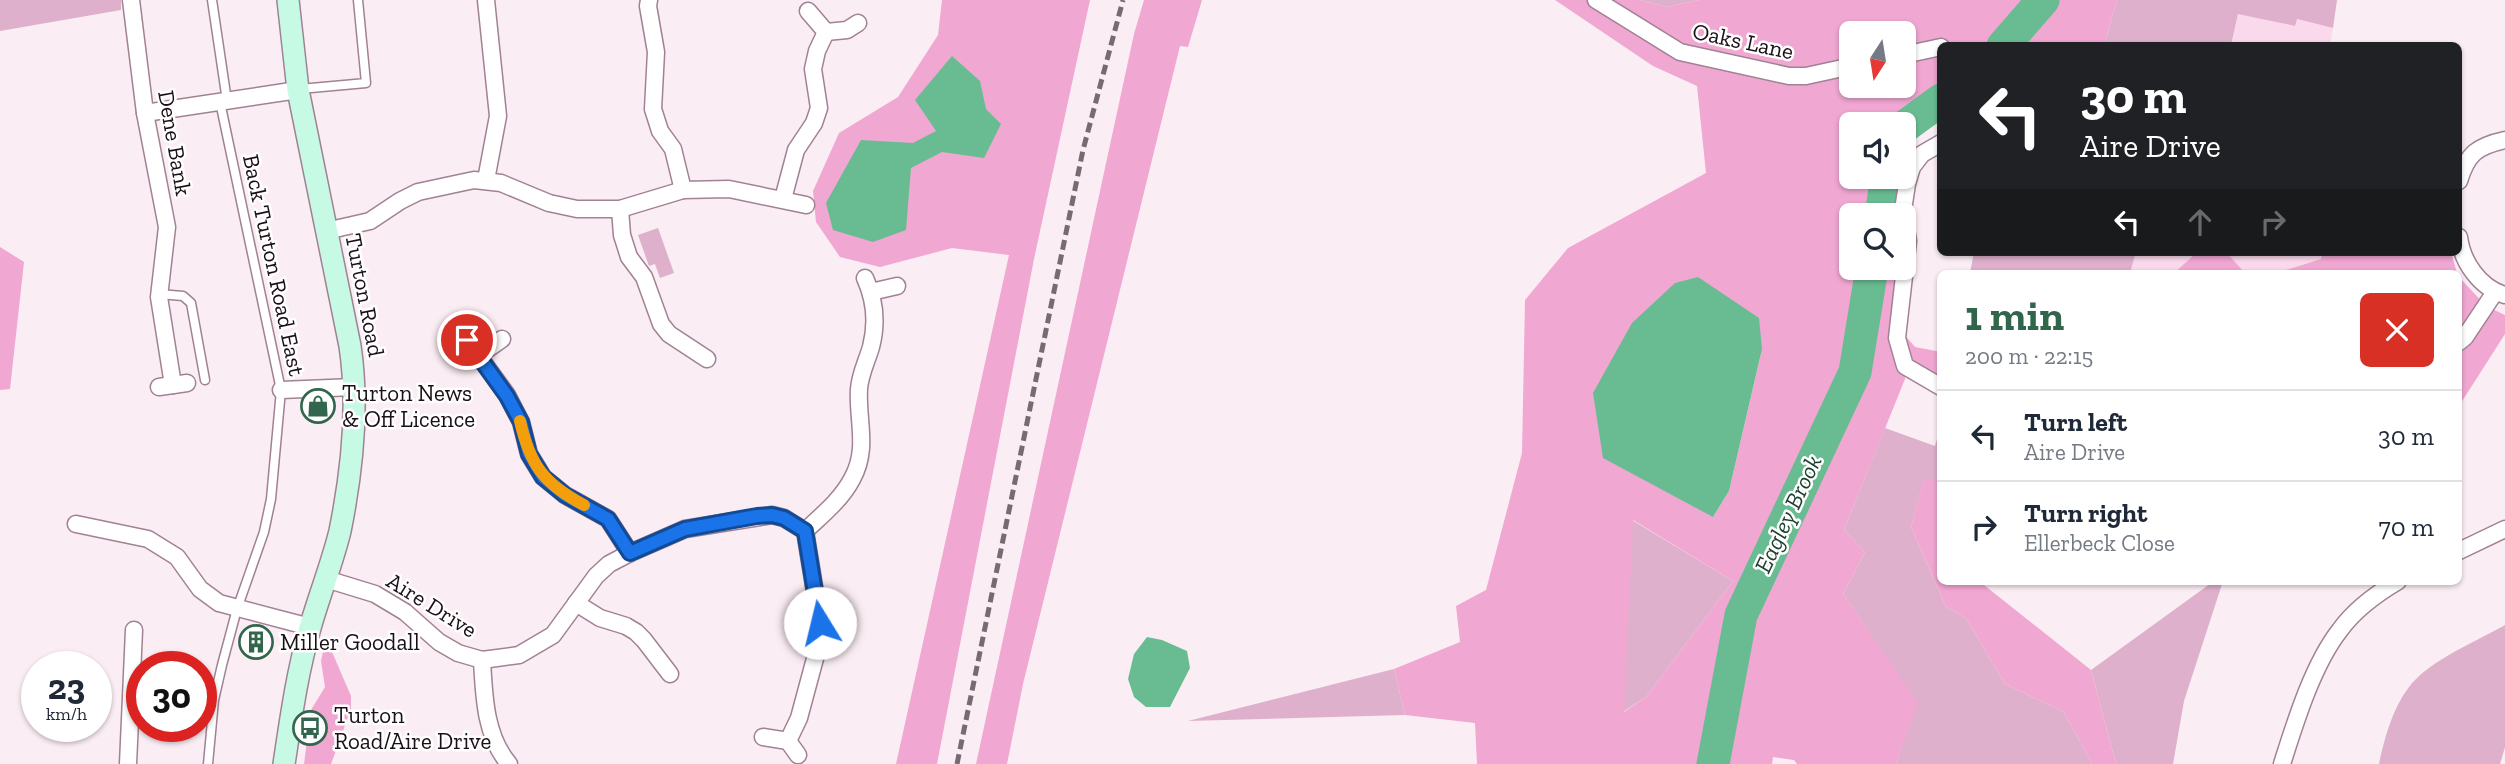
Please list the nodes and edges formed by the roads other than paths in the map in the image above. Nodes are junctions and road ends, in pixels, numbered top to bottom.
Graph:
1 (131, 0) edge
2 (212, 0) edge
3 (288, 0) edge
4 (358, 0) edge
5 (486, 0) edge
6 (649, 0) edge
7 (1596, 0) edge
8 (808, 11) dead end
9 (858, 23) dead end
10 (826, 32) junction
11 (1937, 48) edge
12 (1916, 52) edge
13 (1839, 69) edge
14 (298, 90) junction
15 (224, 101) junction
16 (145, 113) junction
17 (2505, 140) edge
18 (1937, 145) edge
19 (2462, 170) edge
20 (485, 180) junction
21 (683, 190) junction
22 (783, 199) junction
23 (806, 205) dead end
24 (620, 209) junction
25 (326, 231) junction
26 (2462, 246) edge
27 (897, 286) dead end
28 (159, 294) junction
29 (2500, 294) edge
30 (502, 339) dead end
31 (467, 340) dead end
32 (2462, 340) edge
33 (478, 356) junction
34 (707, 359) dead end
35 (205, 380) dead end
36 (173, 385) dead end
37 (1937, 385) edge
38 (354, 387) junction
39 (281, 390) junction
40 (76, 524) dead end
41 (2505, 528) edge
42 (805, 531) junction
43 (2462, 550) edge
44 (630, 553) junction
45 (326, 579) junction
46 (2392, 585) edge
47 (576, 603) junction
48 (237, 609) junction
49 (310, 627) junction
50 (134, 630) dead end
51 (665, 639) dead end
52 (651, 649) junction
53 (482, 660) junction
54 (670, 674) dead end
55 (763, 737) dead end
56 (788, 741) junction
57 (798, 754) dead end
58 (505, 763) edge
59 (128, 764) edge
60 (208, 764) edge
61 (284, 764) edge
62 (2282, 764) edge

1 - 16 street, Dene Bank
2 - 15 lane, Back Turton Road East
3 - 14 main road, Turton Road
4 - 14 lane
5 - 20 street
6 - 21 street
7 - 13 street, Oaks Lane
8 - 10 street
9 - 10 street
10 - 22 street
11 - 12 street
14 - 15 street
14 - 25 main road, Turton Road
15 - 16 street
15 - 39 lane, Back Turton Road East
16 - 28 street, Dene Bank
17 - 19 street
18 - 37 street
20 - 24 street
20 - 25 street
21 - 22 street
21 - 24 street
22 - 23 street
24 - 34 street
25 - 38 main road, Turton Road
26 - 29 street
27 - 42 street
28 - 35 lane
28 - 36 street, Dene Bank
29 - 32 street
30 - 33 street
31 - 33 street
33 - 44 street
38 - 39 street
38 - 45 main road, Turton Road
39 - 48 lane, Back Turton Road East
40 - 48 street
41 - 43 street
42 - 44 street, Aire Drive
42 - 56 street
44 - 47 street, Aire Drive
45 - 49 main road, Turton Road
45 - 53 street, Aire Drive
46 - 62 street
47 - 52 street
47 - 53 street, Aire Drive
48 - 49 street
48 - 60 lane, Back Turton Road East
49 - 61 main road, Turton Road
50 - 59 street
51 - 52 street
52 - 54 street
53 - 58 street
55 - 56 street
56 - 57 street

